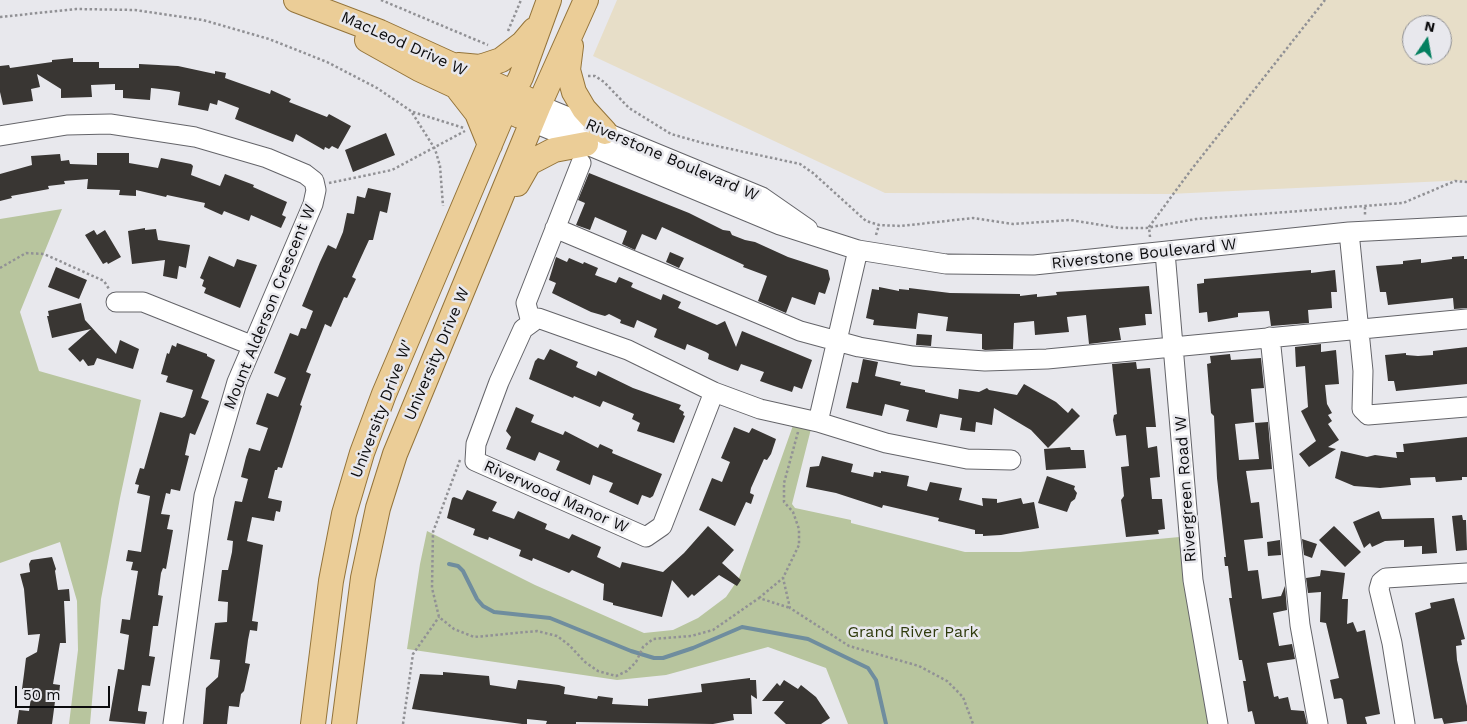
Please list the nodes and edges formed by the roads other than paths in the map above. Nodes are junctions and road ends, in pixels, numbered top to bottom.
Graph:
1 (296, 0) edge
2 (566, 0) edge
3 (586, 0) edge
4 (547, 6) edge
5 (322, 9) junction
6 (575, 25) junction
7 (449, 63) junction
8 (456, 86) junction
9 (523, 107) junction
10 (0, 136) edge
11 (490, 145) junction
12 (591, 147) junction
13 (1467, 226) edge
14 (556, 228) junction
15 (1349, 232) junction
16 (858, 250) junction
17 (1165, 252) junction
18 (468, 278) junction
19 (116, 302) road end
20 (1467, 319) edge
21 (531, 324) junction
22 (1359, 328) junction
23 (1270, 338) junction
24 (837, 341) junction
25 (251, 344) junction
26 (1174, 347) junction
27 (428, 372) junction
28 (714, 392) junction
29 (1467, 408) edge
30 (810, 421) junction
31 (1011, 460) dead end
32 (1467, 572) edge
33 (173, 724) edge
34 (313, 724) edge
35 (344, 724) edge
36 (1218, 724) edge
37 (1318, 724) edge
38 (1405, 724) edge

1 - 5 main road
2 - 9 main road
3 - 6 main road, University Drive W
4 - 7 main road
4 - 9 main road, University Drive W
5 - 7 main road, MacLeod Drive W
5 - 8 main road, MacLeod Drive W
6 - 9 main road, University Drive W
6 - 12 main road
7 - 9 main road, MacLeod Drive W
8 - 9 main road, MacLeod Drive W
8 - 11 main road
9 - 11 main road, University Drive W'
9 - 12 street, Riverstone Boulevard W
9 - 18 main road, University Drive W
9 - 27 main road
10 - 25 street, Mount Alderson Crescent W
11 - 34 main road, University Drive W'
12 - 14 street
12 - 16 street, Riverstone Boulevard W
12 - 18 main road
13 - 15 street, Riverstone Boulevard W
14 - 21 street
14 - 24 street
15 - 17 street, Riverstone Boulevard W
15 - 22 street
16 - 17 street, Riverstone Boulevard W
16 - 24 street
17 - 26 street, Rivergreen Road W
18 - 27 main road, University Drive W
19 - 25 street
20 - 22 street
21 - 28 street
21 - 28 street, Riverwood Manor W
22 - 23 street
22 - 29 street
23 - 26 street
23 - 37 street
24 - 26 street
24 - 30 street
25 - 33 street, Mount Alderson Crescent W
26 - 36 street, Rivergreen Road W
27 - 35 main road, University Drive W
28 - 30 street
30 - 31 street
32 - 38 street

